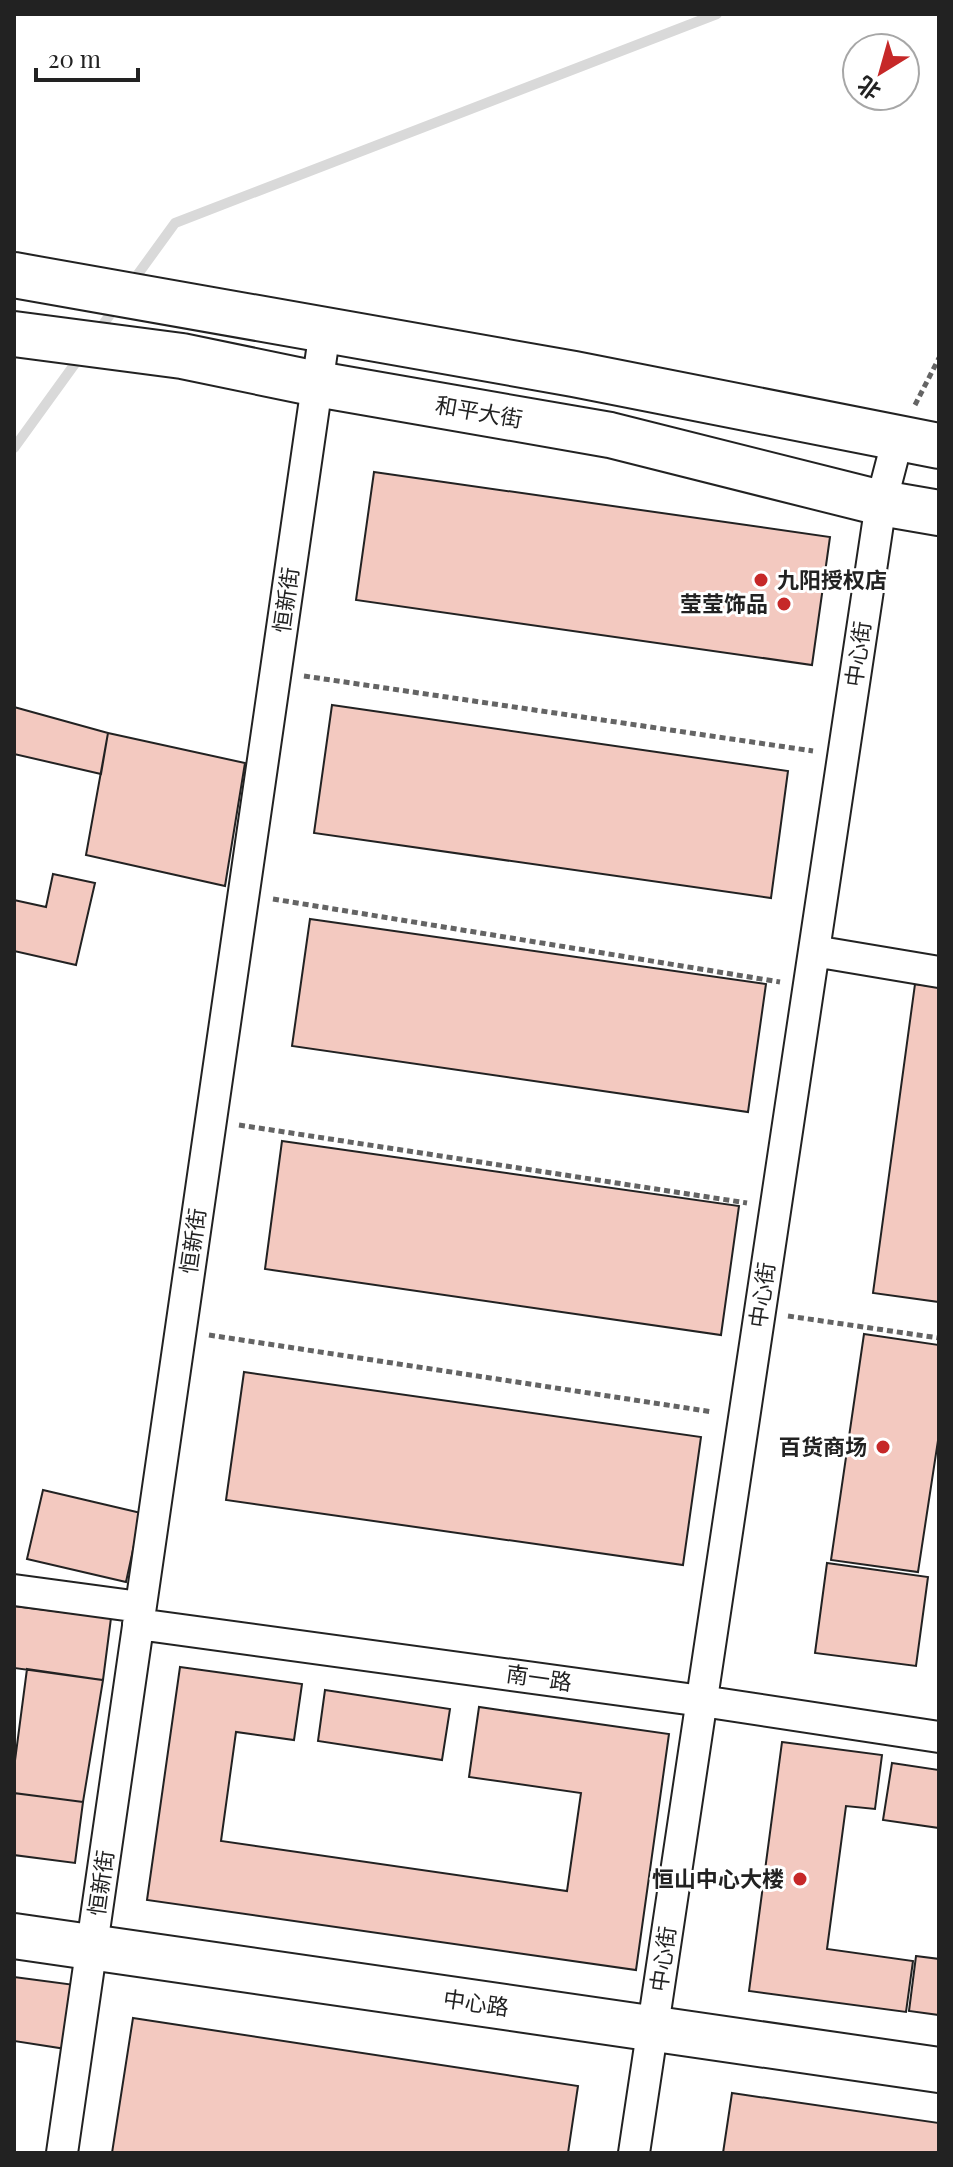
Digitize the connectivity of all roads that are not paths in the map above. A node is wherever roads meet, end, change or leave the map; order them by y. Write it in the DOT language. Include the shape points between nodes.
graph roads {
  1 [pos="27,278"];
  2 [pos="325,330"];
  3 [pos="17,333"];
  4 [pos="317,384"];
  5 [pos="918,442"];
  6 [pos="881,503"];
  7 [pos="939,513"];
  8 [pos="814,951"];
  9 [pos="939,972"];
  10 [pos="14,1590"];
  11 [pos="139,1615"];
  12 [pos="702,1701"];
  13 [pos="939,1737"];
  14 [pos="14,1936"];
  15 [pos="91,1947"];
  16 [pos="653,2028"];
  17 [pos="939,2070"];
  18 [pos="62,2153"];
  19 [pos="634,2153"];
  1 -- 2 [label="main road"];
  2 -- 4 [label="street, 恒新街"];
  2 -- 5 [label="main road"];
  3 -- 4 [label="main road, 和平大街" via="182,356"];
  4 -- 6 [label="main road, 和平大街" via="610,435"];
  4 -- 11 [label="street, 恒新街"];
  5 -- 6 [label="street, 中心街"];
  6 -- 7 [label="main road, 和平大街"];
  6 -- 8 [label="street, 中心街"];
  8 -- 9 [label="street"];
  8 -- 12 [label="street, 中心街"];
  10 -- 11 [label="street, 南一路"];
  11 -- 12 [label="street, 南一路"];
  11 -- 15 [label="street, 恒新街"];
  12 -- 13 [label="street, 南一路"];
  12 -- 16 [label="street, 中心街"];
  14 -- 15 [label="main road, 中心路"];
  15 -- 16 [label="main road, 中心路"];
  15 -- 18 [label="street, 恒新街"];
  16 -- 17 [label="main road, 中心路"];
  16 -- 19 [label="street, 中心街"];
}
